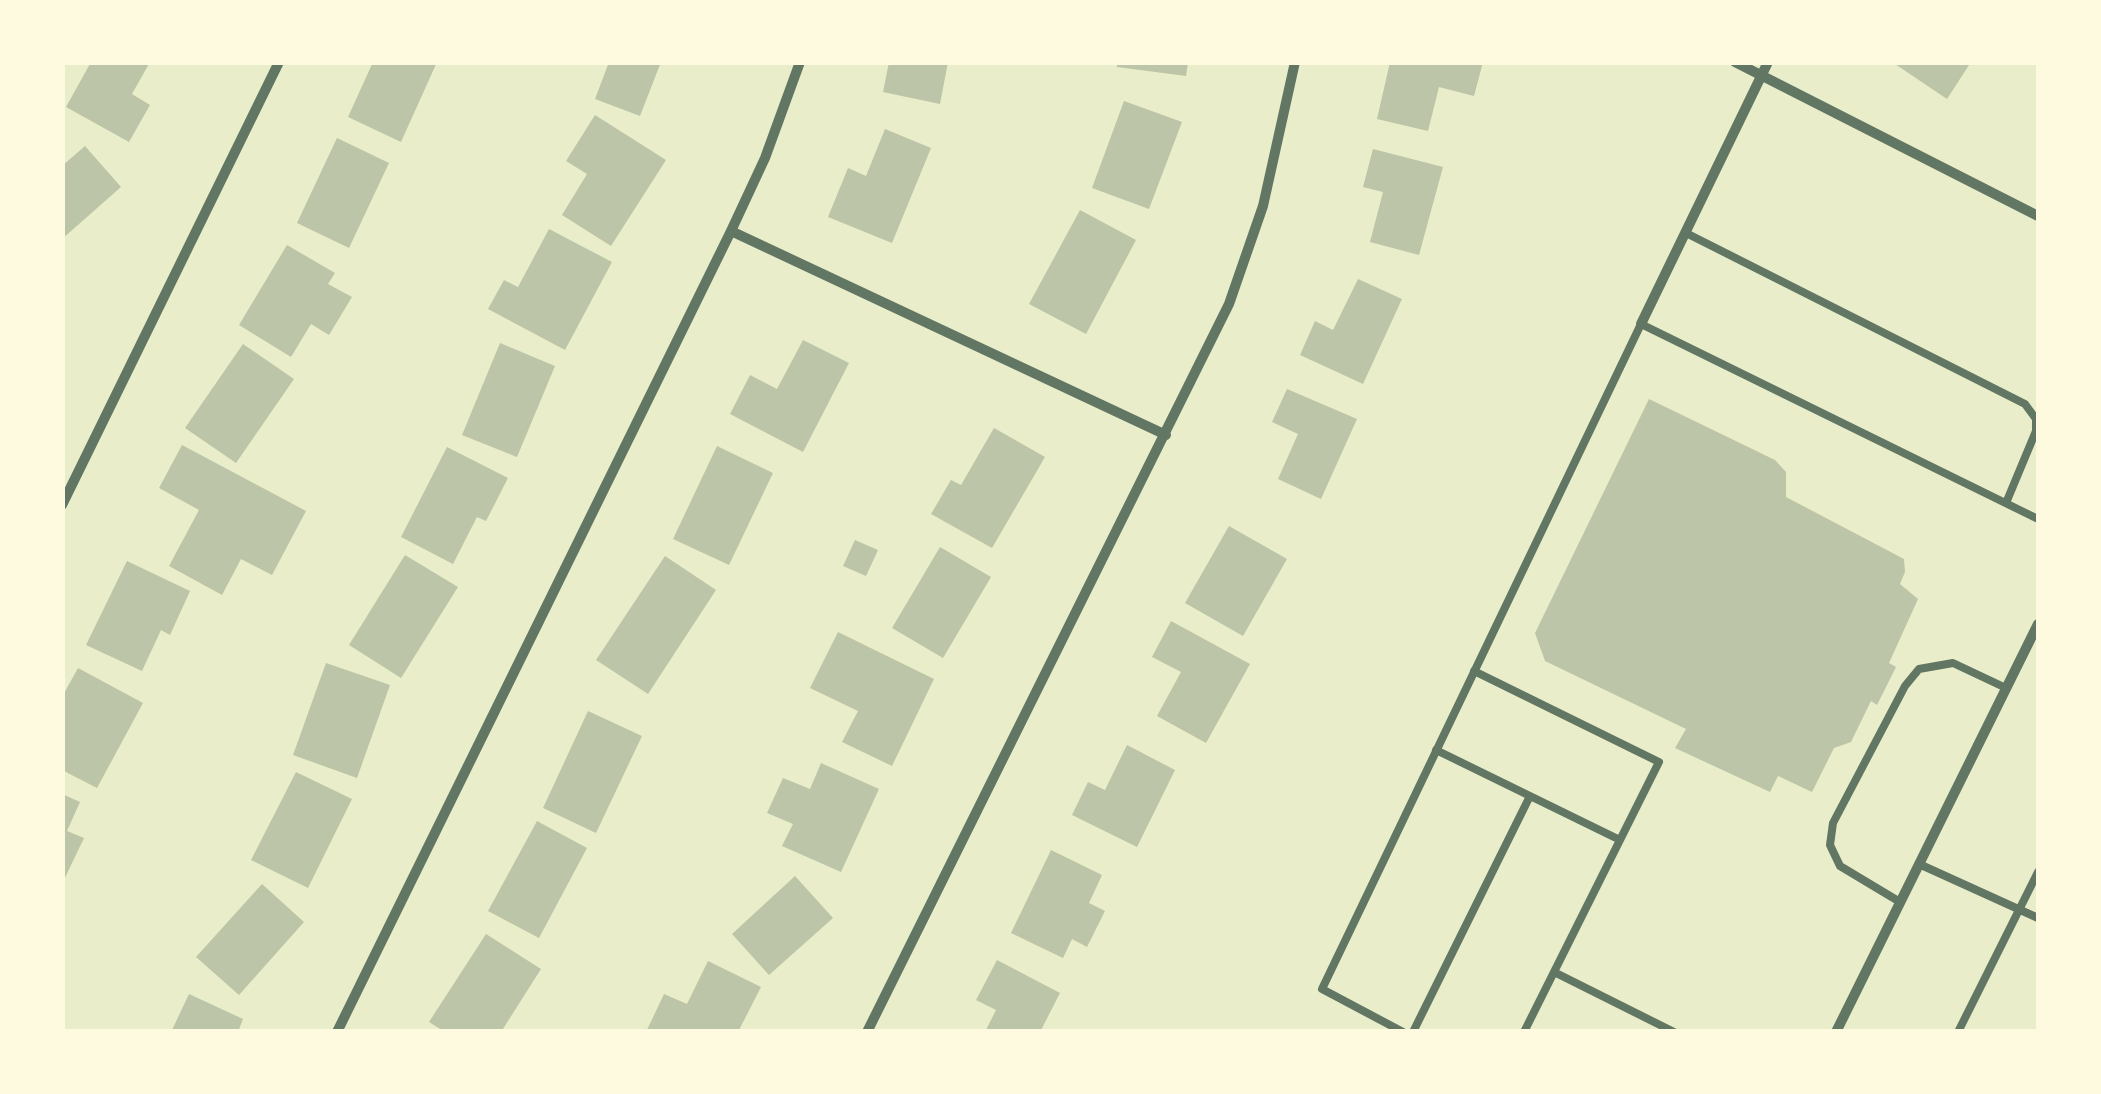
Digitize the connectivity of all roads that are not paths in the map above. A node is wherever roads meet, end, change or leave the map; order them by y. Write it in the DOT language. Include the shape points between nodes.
graph roads {
  1 [pos="280,62"];
  2 [pos="800,62"];
  3 [pos="1295,62"];
  4 [pos="1735,62"];
  5 [pos="1768,62"];
  6 [pos="1762,76"];
  7 [pos="2038,216"];
  8 [pos="731,231"];
  9 [pos="1686,233"];
  10 [pos="1641,324"];
  11 [pos="1166,435"];
  12 [pos="2006,503"];
  13 [pos="62,505"];
  14 [pos="2038,519"];
  15 [pos="2038,624"];
  16 [pos="1474,671"];
  17 [pos="2006,688"];
  18 [pos="1436,750"];
  19 [pos="1530,796"];
  20 [pos="1620,840"];
  21 [pos="1919,864"];
  22 [pos="2038,872"];
  23 [pos="1900,902"];
  24 [pos="2019,908"];
  25 [pos="2038,918"];
  26 [pos="1554,972"];
  27 [pos="337,1032"];
  28 [pos="867,1032"];
  29 [pos="1403,1032"];
  30 [pos="1413,1032"];
  31 [pos="1524,1032"];
  32 [pos="1674,1032"];
  33 [pos="1836,1032"];
  34 [pos="1958,1032"];
  1 -- 13 [label="street"];
  2 -- 8 [label="street"];
  3 -- 11 [label="street" via="1264,206 1229,304"];
  4 -- 6 [label="street"];
  5 -- 6 [label="street"];
  6 -- 7 [label="street"];
  6 -- 9 [label="street"];
  8 -- 11 [label="street"];
  8 -- 27 [label="street"];
  9 -- 10 [label="street"];
  9 -- 12 [label="lane" via="2019,399 2032,412 2036,430"];
  10 -- 12 [label="lane"];
  10 -- 16 [label="lane"];
  11 -- 28 [label="street"];
  12 -- 14 [label="lane"];
  15 -- 17 [label="street"];
  16 -- 18 [label="lane"];
  16 -- 20 [label="lane" via="1659,762"];
  17 -- 21 [label="street"];
  17 -- 23 [label="lane" via="1952,662 1919,669 1834,823 1830,845 1840,866"];
  18 -- 19 [label="lane"];
  18 -- 29 [label="lane" via="1322,989"];
  19 -- 20 [label="lane"];
  19 -- 30 [label="lane"];
  20 -- 26 [label="lane"];
  21 -- 23 [label="street"];
  21 -- 24 [label="lane"];
  22 -- 24 [label="lane"];
  23 -- 33 [label="street"];
  24 -- 25 [label="lane"];
  24 -- 34 [label="lane"];
  26 -- 31 [label="lane"];
  26 -- 32 [label="lane"];
}
